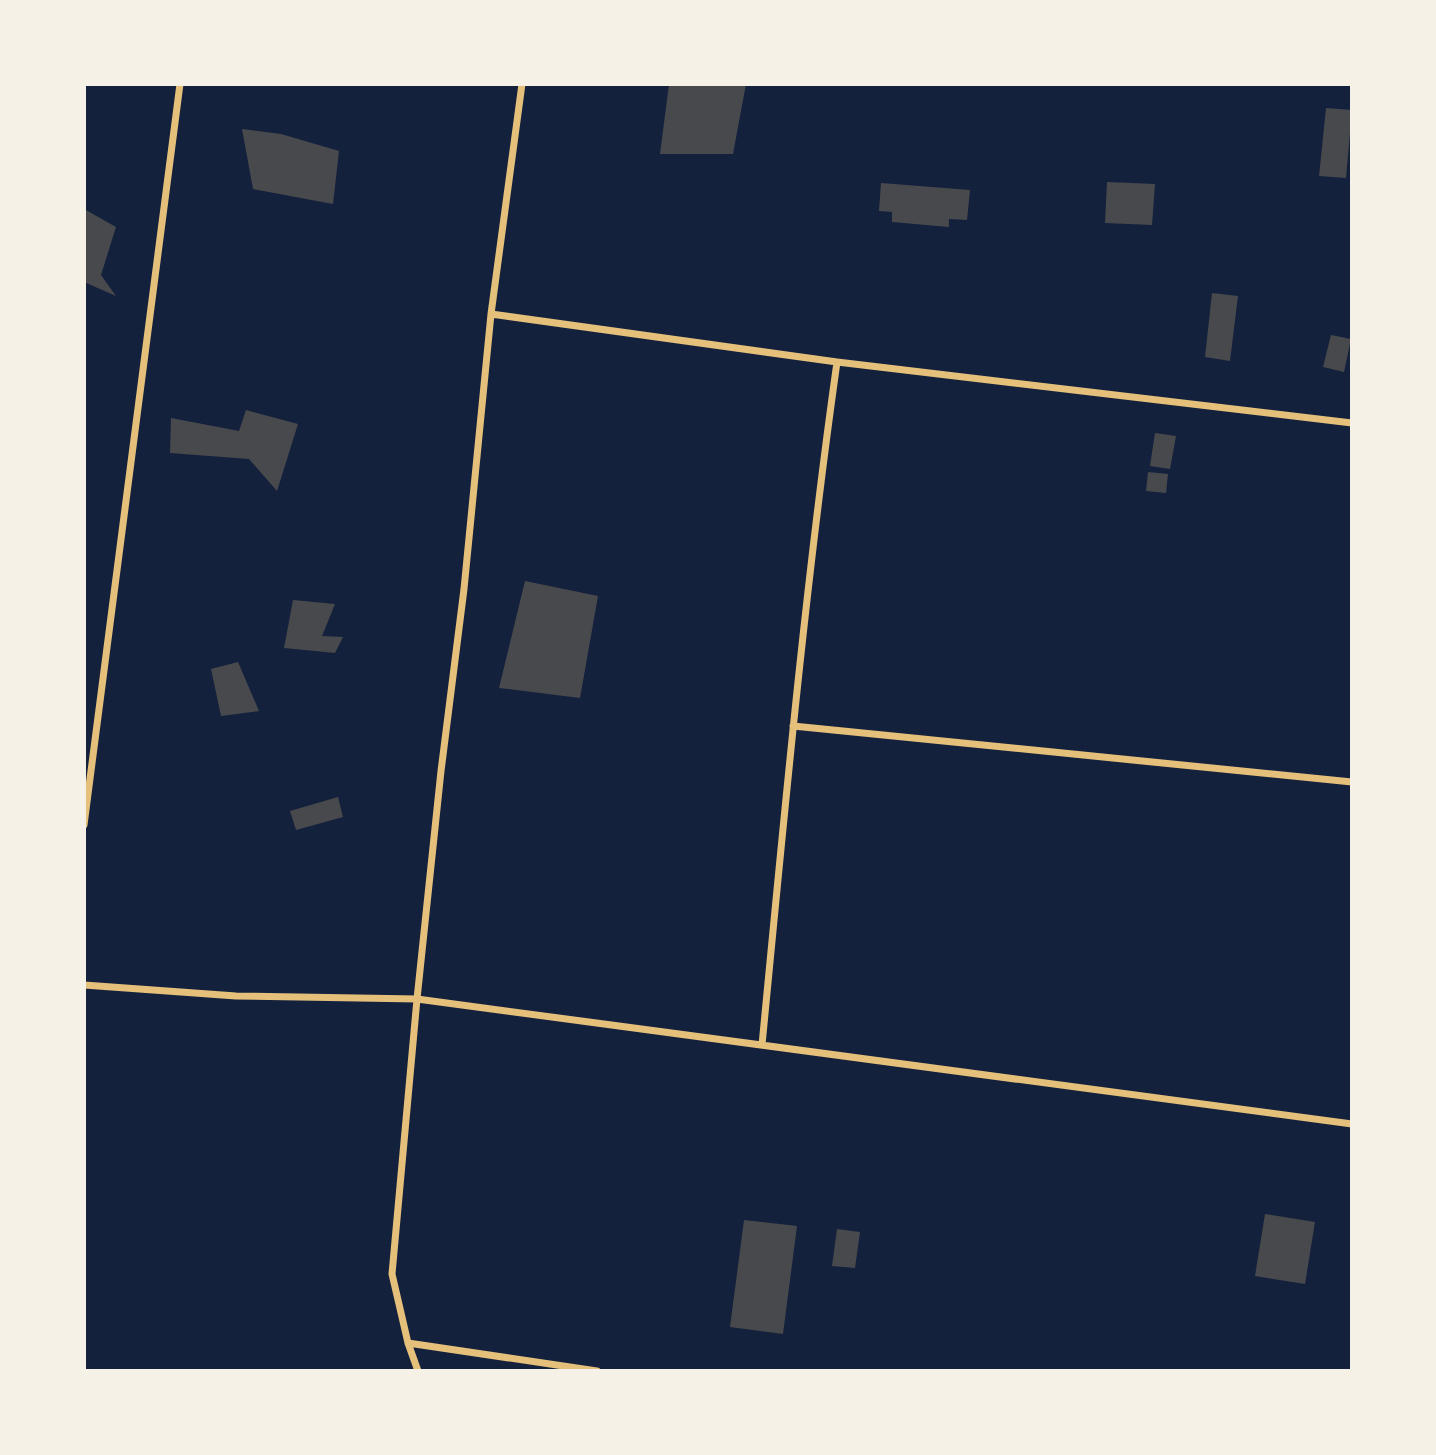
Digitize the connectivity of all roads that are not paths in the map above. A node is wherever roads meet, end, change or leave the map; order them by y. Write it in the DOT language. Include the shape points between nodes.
graph roads {
  1 [pos="180,84"];
  2 [pos="522,84"];
  3 [pos="491,314"];
  4 [pos="836,362"];
  5 [pos="1352,423"];
  6 [pos="793,726"];
  7 [pos="1352,782"];
  8 [pos="84,825"];
  9 [pos="84,985"];
  10 [pos="417,999"];
  11 [pos="762,1045"];
  12 [pos="1352,1124"];
  13 [pos="408,1343"];
  14 [pos="418,1371"];
  15 [pos="597,1371"];
  1 -- 8 [label="street"];
  2 -- 3 [label="street"];
  3 -- 4 [label="street"];
  3 -- 10 [label="street"];
  4 -- 5 [label="street"];
  4 -- 6 [label="street"];
  6 -- 7 [label="street"];
  6 -- 11 [label="street"];
  9 -- 10 [label="street" via="236,996"];
  10 -- 11 [label="street"];
  10 -- 13 [label="street" via="392,1274"];
  11 -- 12 [label="street"];
  13 -- 14 [label="street"];
  13 -- 15 [label="street"];
}
